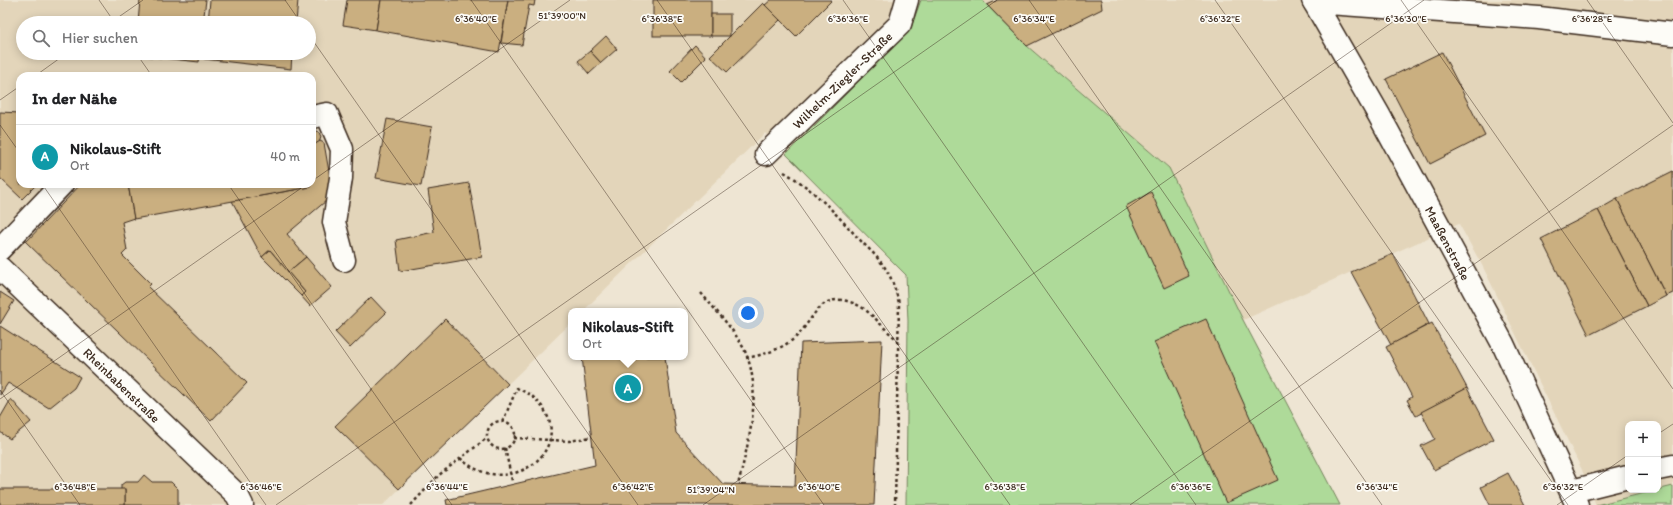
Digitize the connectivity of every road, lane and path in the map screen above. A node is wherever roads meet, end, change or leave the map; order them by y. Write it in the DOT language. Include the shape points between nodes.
graph roads {
  1 [pos="907,0"];
  2 [pos="1313,1"];
  3 [pos="1673,34"];
  4 [pos="316,116"];
  5 [pos="766,154"];
  6 [pos="784,172"];
  7 [pos="58,188"];
  8 [pos="0,249"];
  9 [pos="344,260"];
  10 [pos="0,268"];
  11 [pos="701,293"];
  12 [pos="898,340"];
  13 [pos="746,358"];
  14 [pos="503,421"];
  15 [pos="592,437"];
  16 [pos="487,438"];
  17 [pos="514,438"];
  18 [pos="550,441"];
  19 [pos="505,448"];
  20 [pos="460,458"];
  21 [pos="545,458"];
  22 [pos="1673,466"];
  23 [pos="1661,468"];
  24 [pos="468,469"];
  25 [pos="1625,478"];
  26 [pos="507,482"];
  27 [pos="738,485"];
  28 [pos="1573,500"];
  29 [pos="242,505"];
  30 [pos="411,505"];
  31 [pos="895,505"];
  1 -- 5 [label="street, Wilhelm-Ziegler-Straße" via="900,24"];
  2 -- 3 [label="street" via="1538,18"];
  2 -- 28 [label="street, Maaßenstraße" via="1379,114 1503,344"];
  4 -- 9 [label="street" via="327,114 342,149 341,178 334,222"];
  6 -- 12 [label="path" via="800,181 824,201 887,270 894,284 898,303"];
  7 -- 8 [label="street"];
  10 -- 29 [label="street, Rheinbabenstraße" via="237,495"];
  11 -- 13 [label="path" via="727,323 744,350"];
  12 -- 13 [label="path" via="888,334 868,312 853,303 838,300 816,310 796,336 779,349"];
  12 -- 31 [label="path"];
  13 -- 27 [label="path" via="751,376 753,406 749,438"];
  14 -- 16 [label="path" via="492,424"];
  14 -- 17 [label="path" via="512,426"];
  14 -- 18 [label="path" via="517,388 532,396 542,406 548,418"];
  15 -- 18 [label="path"];
  16 -- 19 [label="path" via="491,445 499,449"];
  16 -- 20 [label="path"];
  17 -- 18 [label="path"];
  17 -- 19 [label="path" via="512,444"];
  18 -- 21 [label="path"];
  19 -- 26 [label="path" via="513,481"];
  20 -- 24 [label="path"];
  20 -- 30 [label="path" via="439,475"];
  22 -- 23 [label="street"];
  25 -- 28 [label="street"];
}
